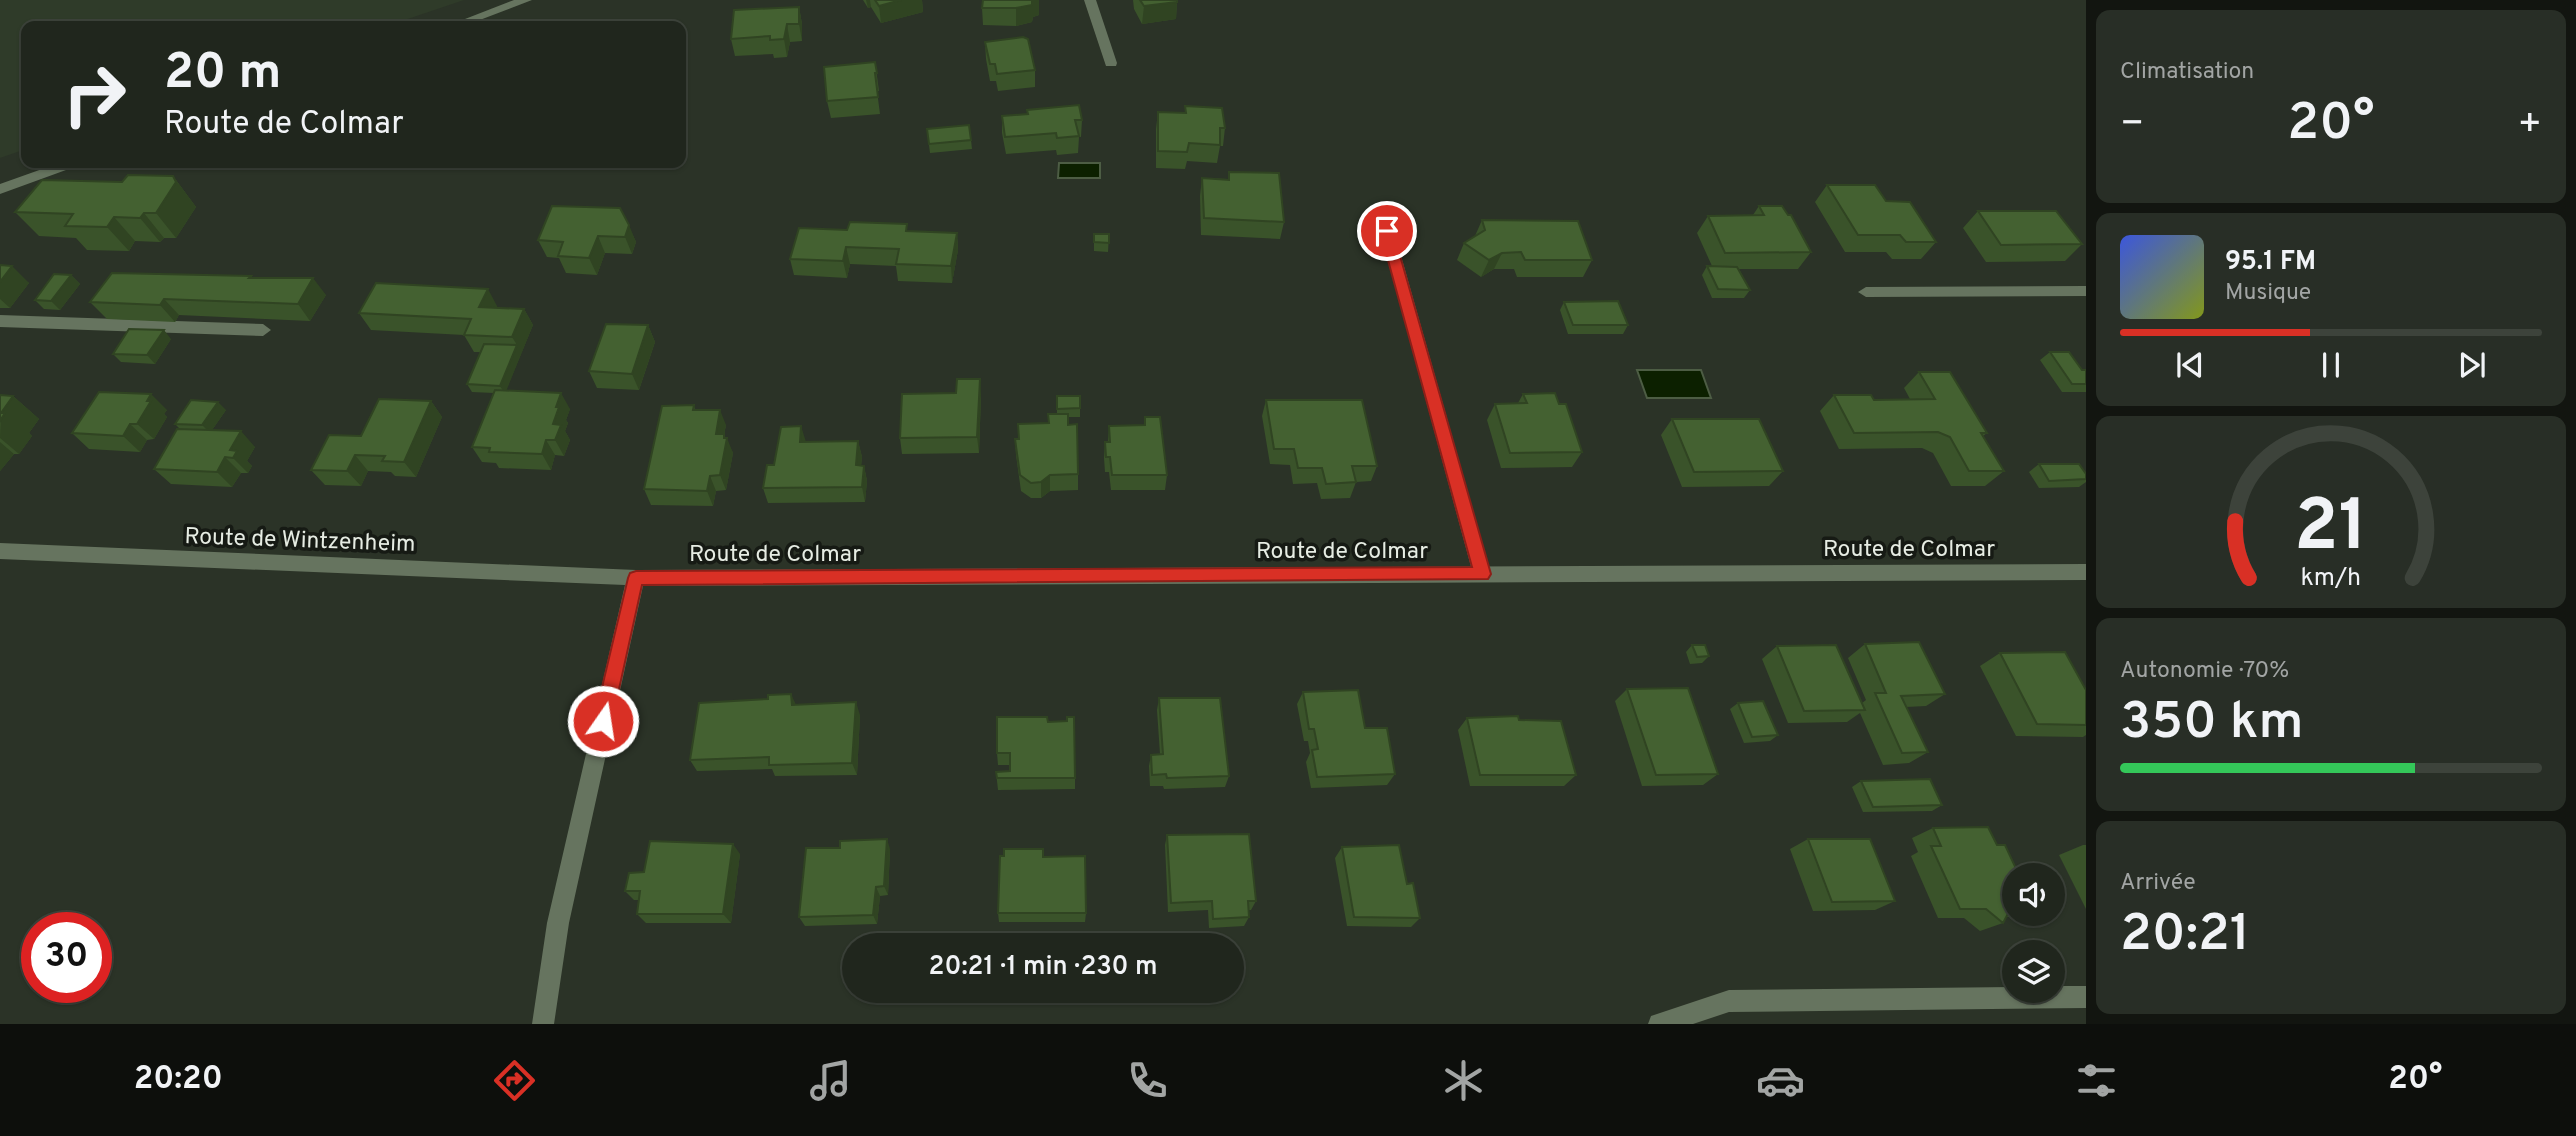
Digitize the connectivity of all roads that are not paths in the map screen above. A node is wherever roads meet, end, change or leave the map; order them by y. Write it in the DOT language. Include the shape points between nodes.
graph roads {
  1 [pos="526,0"];
  2 [pos="1090,0"];
  3 [pos="467,21"];
  4 [pos="1111,63"];
  5 [pos="58,168"];
  6 [pos="0,189"];
  7 [pos="1387,231"];
  8 [pos="2086,291"];
  9 [pos="1866,292"];
  10 [pos="0,321"];
  11 [pos="263,330"];
  12 [pos="0,551"];
  13 [pos="2086,572"];
  14 [pos="1482,574"];
  15 [pos="599,576"];
  16 [pos="636,578"];
  17 [pos="2086,997"];
  18 [pos="543,1024"];
  19 [pos="1658,1024"];
  1 -- 3 [label="street"];
  2 -- 4 [label="street"];
  5 -- 6 [label="street"];
  7 -- 14 [label="street"];
  8 -- 9 [label="street"];
  10 -- 11 [label="street"];
  12 -- 15 [label="street, Route de Wintzenheim"];
  13 -- 14 [label="street, Route de Colmar"];
  14 -- 16 [label="street, Route de Colmar"];
  15 -- 16 [label="street, Route de Colmar"];
  16 -- 18 [label="street" via="558,923"];
  17 -- 19 [label="street" via="1729,1001"];
}
